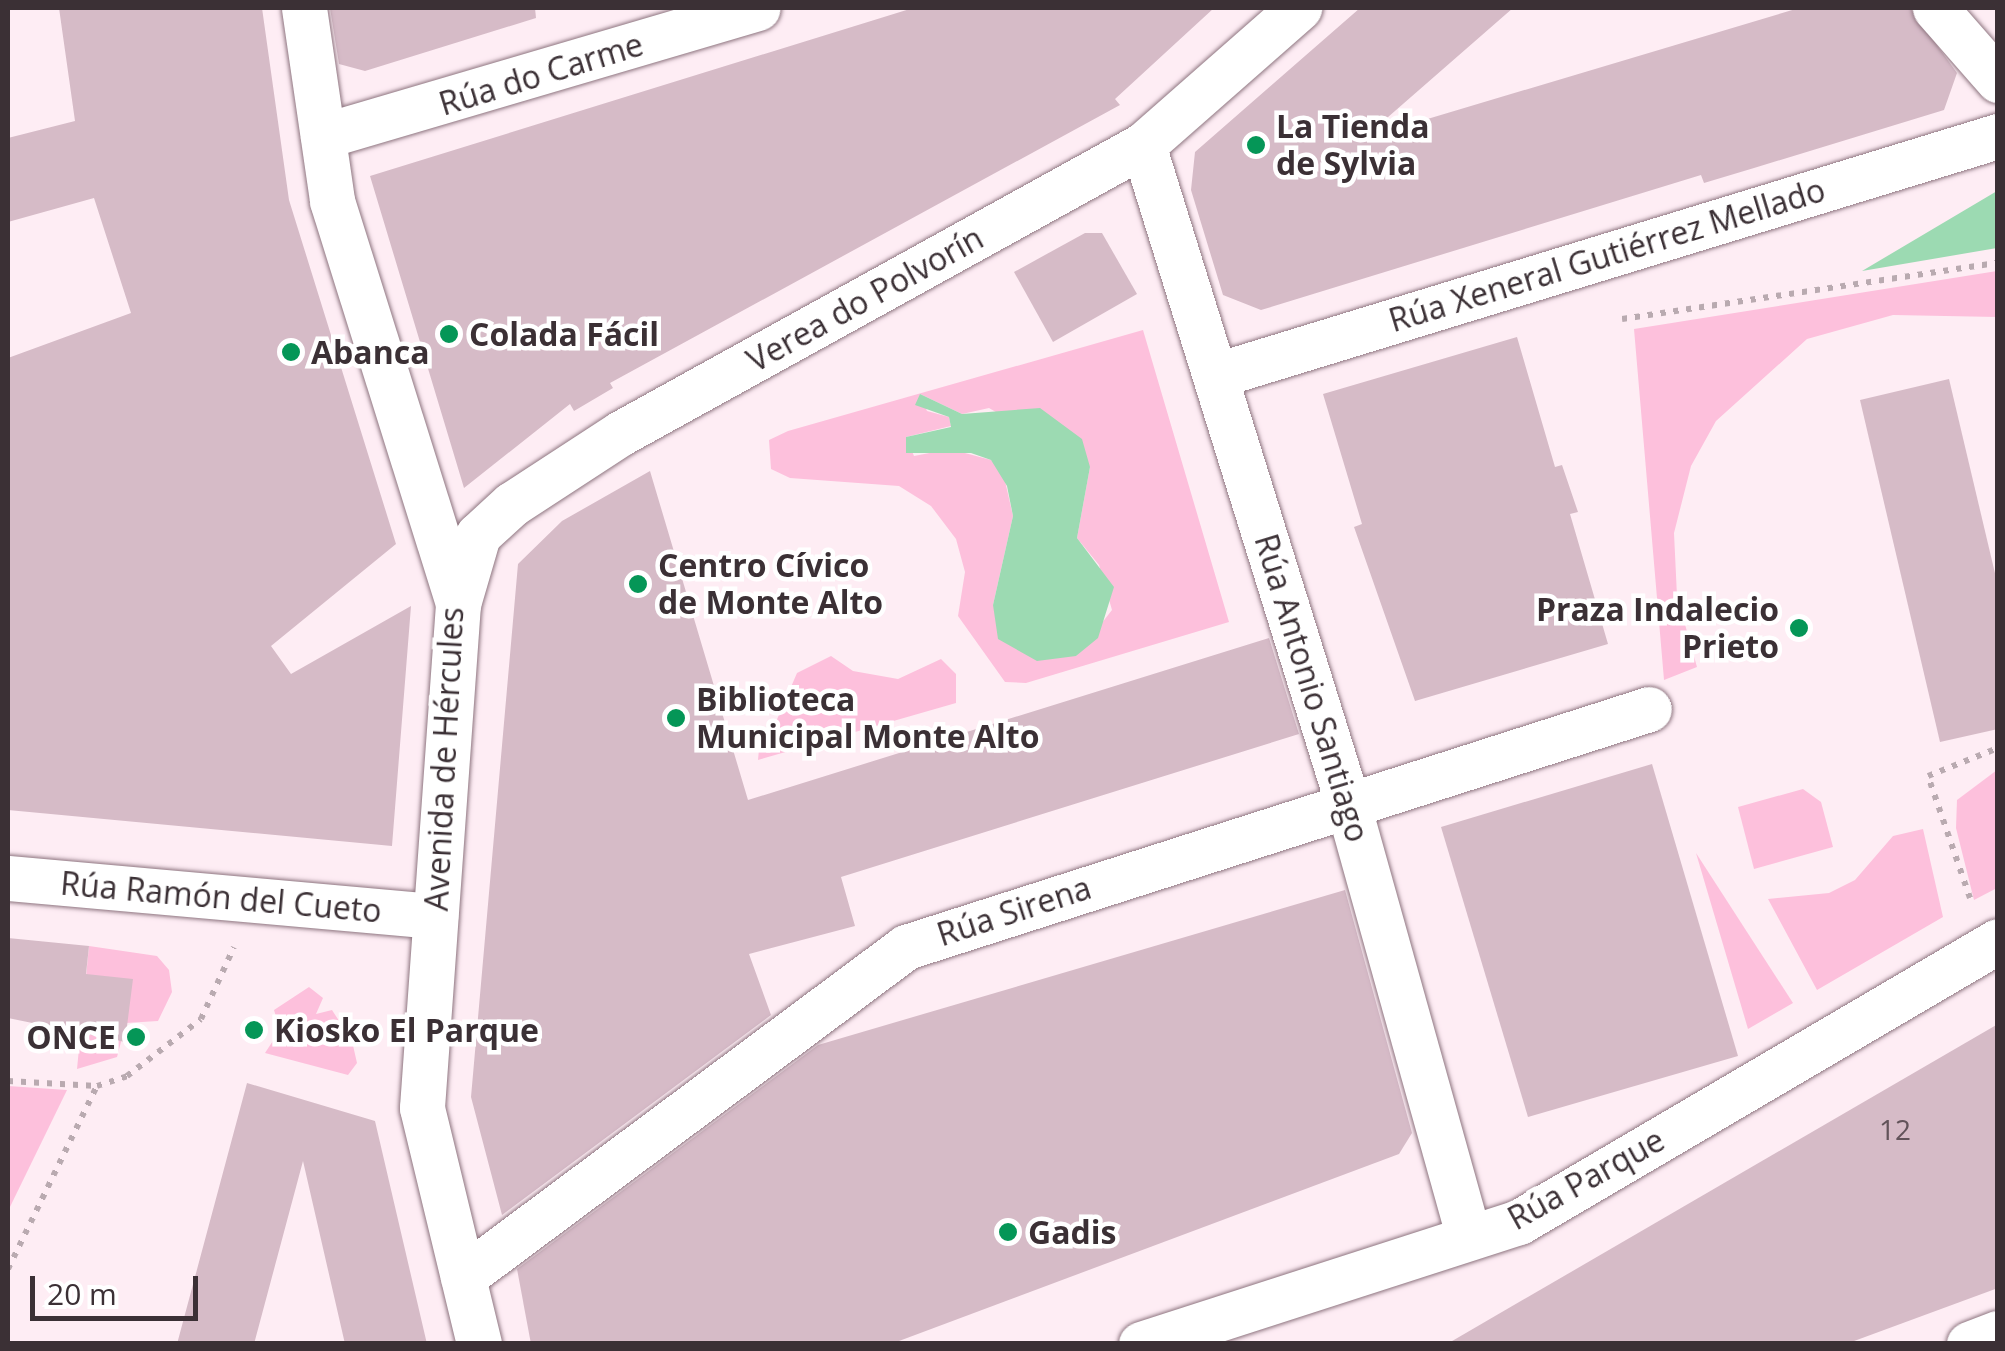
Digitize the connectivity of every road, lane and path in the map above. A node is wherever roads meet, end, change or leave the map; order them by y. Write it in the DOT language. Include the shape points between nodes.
graph roads {
  1 [pos="304,8"];
  2 [pos="758,8"];
  3 [pos="1299,8"];
  4 [pos="1934,8"];
  5 [pos="1998,80"];
  6 [pos="323,136"];
  7 [pos="1998,136"];
  8 [pos="1143,146"];
  9 [pos="1998,263"];
  10 [pos="1622,319"];
  11 [pos="1216,375"];
  12 [pos="458,604"];
  13 [pos="1649,709"];
  14 [pos="1998,748"];
  15 [pos="1347,800"];
  16 [pos="8,878"];
  17 [pos="256,900"];
  18 [pos="435,916"];
  19 [pos="1988,926"];
  20 [pos="8,1081"];
  21 [pos="97,1086"];
  22 [pos="1468,1235"];
  23 [pos="8,1269"];
  24 [pos="463,1277"];
  25 [pos="1998,1333"];
  26 [pos="1147,1343"];
  27 [pos="479,1344"];
  28 [pos="1970,1344"];
  1 -- 6 [label="street, Avenida de Hércules"];
  2 -- 6 [label="street, Rúa do Carme"];
  3 -- 8 [label="street, Verea do Polvorín"];
  4 -- 5 [label="street"];
  6 -- 12 [label="street, Avenida de Hércules" via="332,201"];
  7 -- 11 [label="street, Rúa Xeneral Gutiérrez Mellado"];
  8 -- 11 [label="street, Rúa Antonio Santiago"];
  8 -- 12 [label="street, Verea do Polvorín" via="621,433 512,504 478,535"];
  9 -- 10 [label="path"];
  11 -- 15 [label="street, Rúa Antonio Santiago"];
  12 -- 18 [label="street, Avenida de Hércules"];
  13 -- 15 [label="street, Rúa Sirena"];
  14 -- 19 [label="path" via="1928,776"];
  15 -- 22 [label="street, Rúa Antonio Santiago"];
  15 -- 24 [label="street, Rúa Sirena" via="906,947"];
  16 -- 17 [label="street, Rúa Ramón del Cueto"];
  17 -- 18 [label="street, Rúa Ramón del Cueto"];
  17 -- 21 [label="path" via="201,1019 127,1076"];
  18 -- 24 [label="street, Avenida de Hércules" via="422,1108"];
  19 -- 22 [label="street, Rúa Parque" via="1518,1222"];
  20 -- 21 [label="path"];
  21 -- 23 [label="path"];
  22 -- 26 [label="street, Rúa Parque"];
  24 -- 27 [label="street, Avenida de Hércules"];
  25 -- 28 [label="street"];
}
